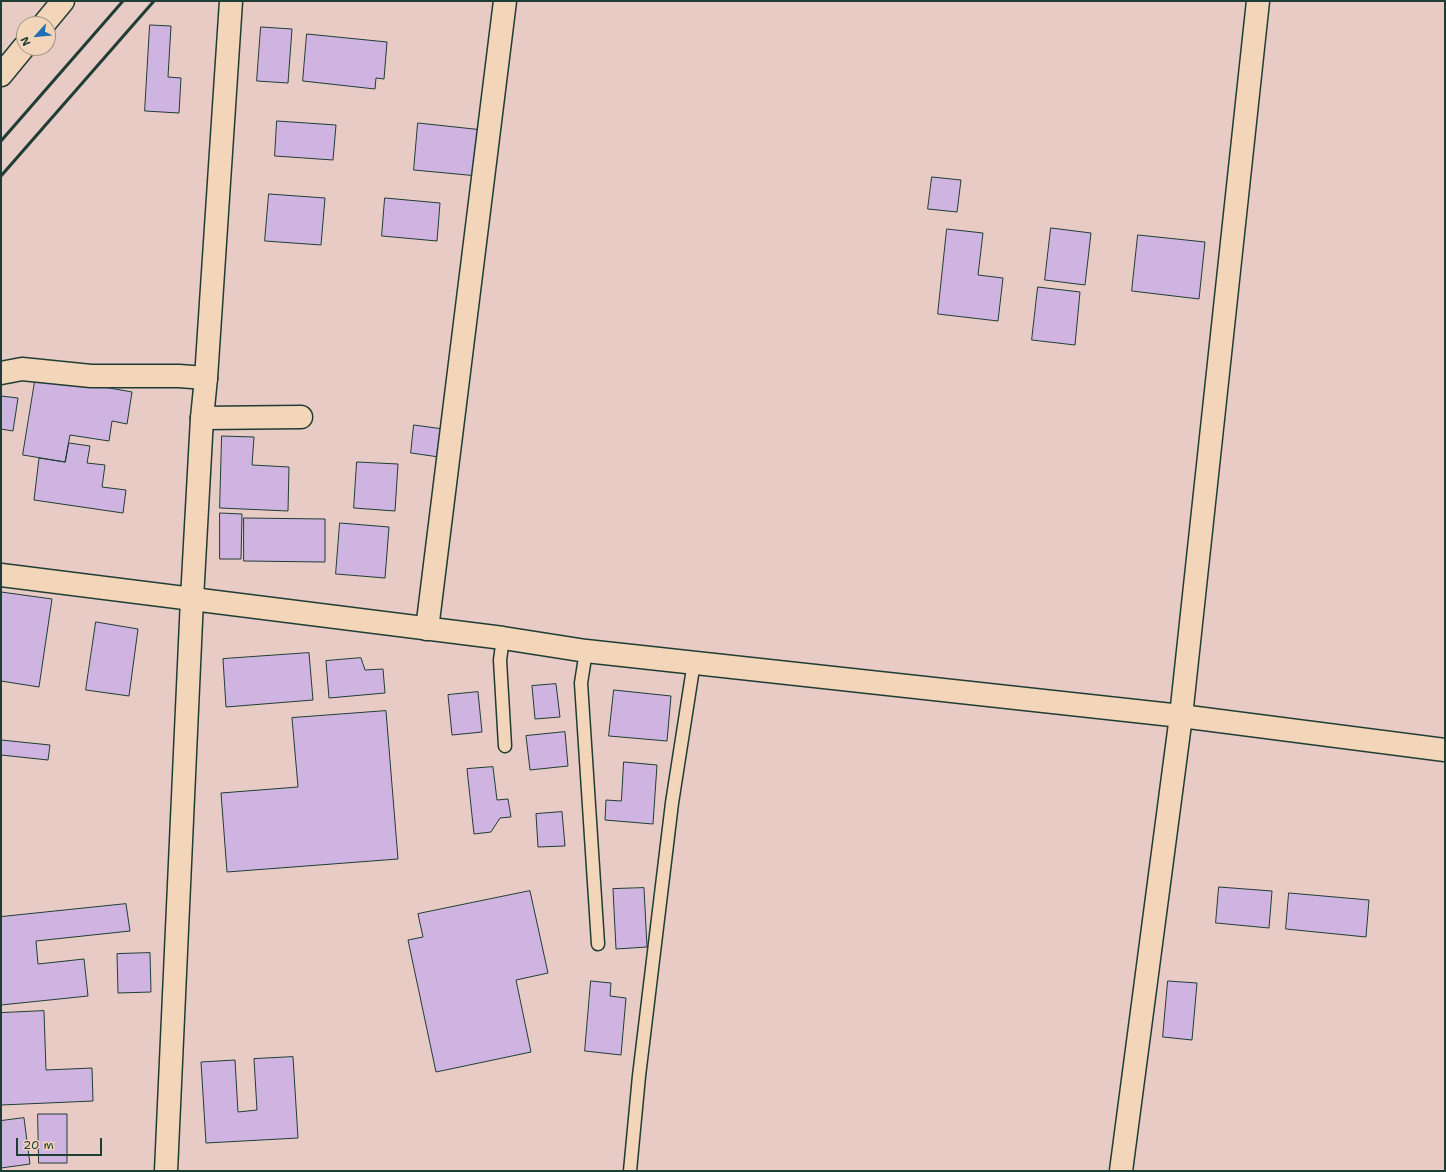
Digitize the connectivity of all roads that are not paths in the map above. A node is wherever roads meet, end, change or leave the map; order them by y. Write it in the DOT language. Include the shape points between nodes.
graph roads {
  1 [pos="64,1"];
  2 [pos="231,1"];
  3 [pos="505,1"];
  4 [pos="1258,1"];
  5 [pos="51,16"];
  6 [pos="17,56"];
  7 [pos="1,75"];
  8 [pos="1,373"];
  9 [pos="206,378"];
  10 [pos="301,417"];
  11 [pos="202,418"];
  12 [pos="1,575"];
  13 [pos="192,599"];
  14 [pos="427,629"];
  15 [pos="503,638"];
  16 [pos="586,651"];
  17 [pos="694,662"];
  18 [pos="1181,716"];
  19 [pos="505,746"];
  20 [pos="1445,750"];
  21 [pos="598,944"];
  22 [pos="166,1171"];
  23 [pos="630,1171"];
  24 [pos="1121,1171"];
  1 -- 5 [label="street"];
  2 -- 9 [label="street"];
  3 -- 14 [label="street"];
  4 -- 18 [label="street"];
  6 -- 7 [label="street"];
  8 -- 9 [label="street" via="22,369 91,376"];
  9 -- 11 [label="street"];
  10 -- 11 [label="street"];
  11 -- 13 [label="street"];
  12 -- 13 [label="street"];
  13 -- 14 [label="street"];
  13 -- 22 [label="street"];
  14 -- 15 [label="street"];
  15 -- 16 [label="street"];
  15 -- 19 [label="lane" via="500,660"];
  16 -- 17 [label="street"];
  16 -- 21 [label="lane" via="581,683"];
  17 -- 18 [label="street"];
  17 -- 23 [label="lane" via="671,811"];
  18 -- 20 [label="street"];
  18 -- 24 [label="street"];
}
